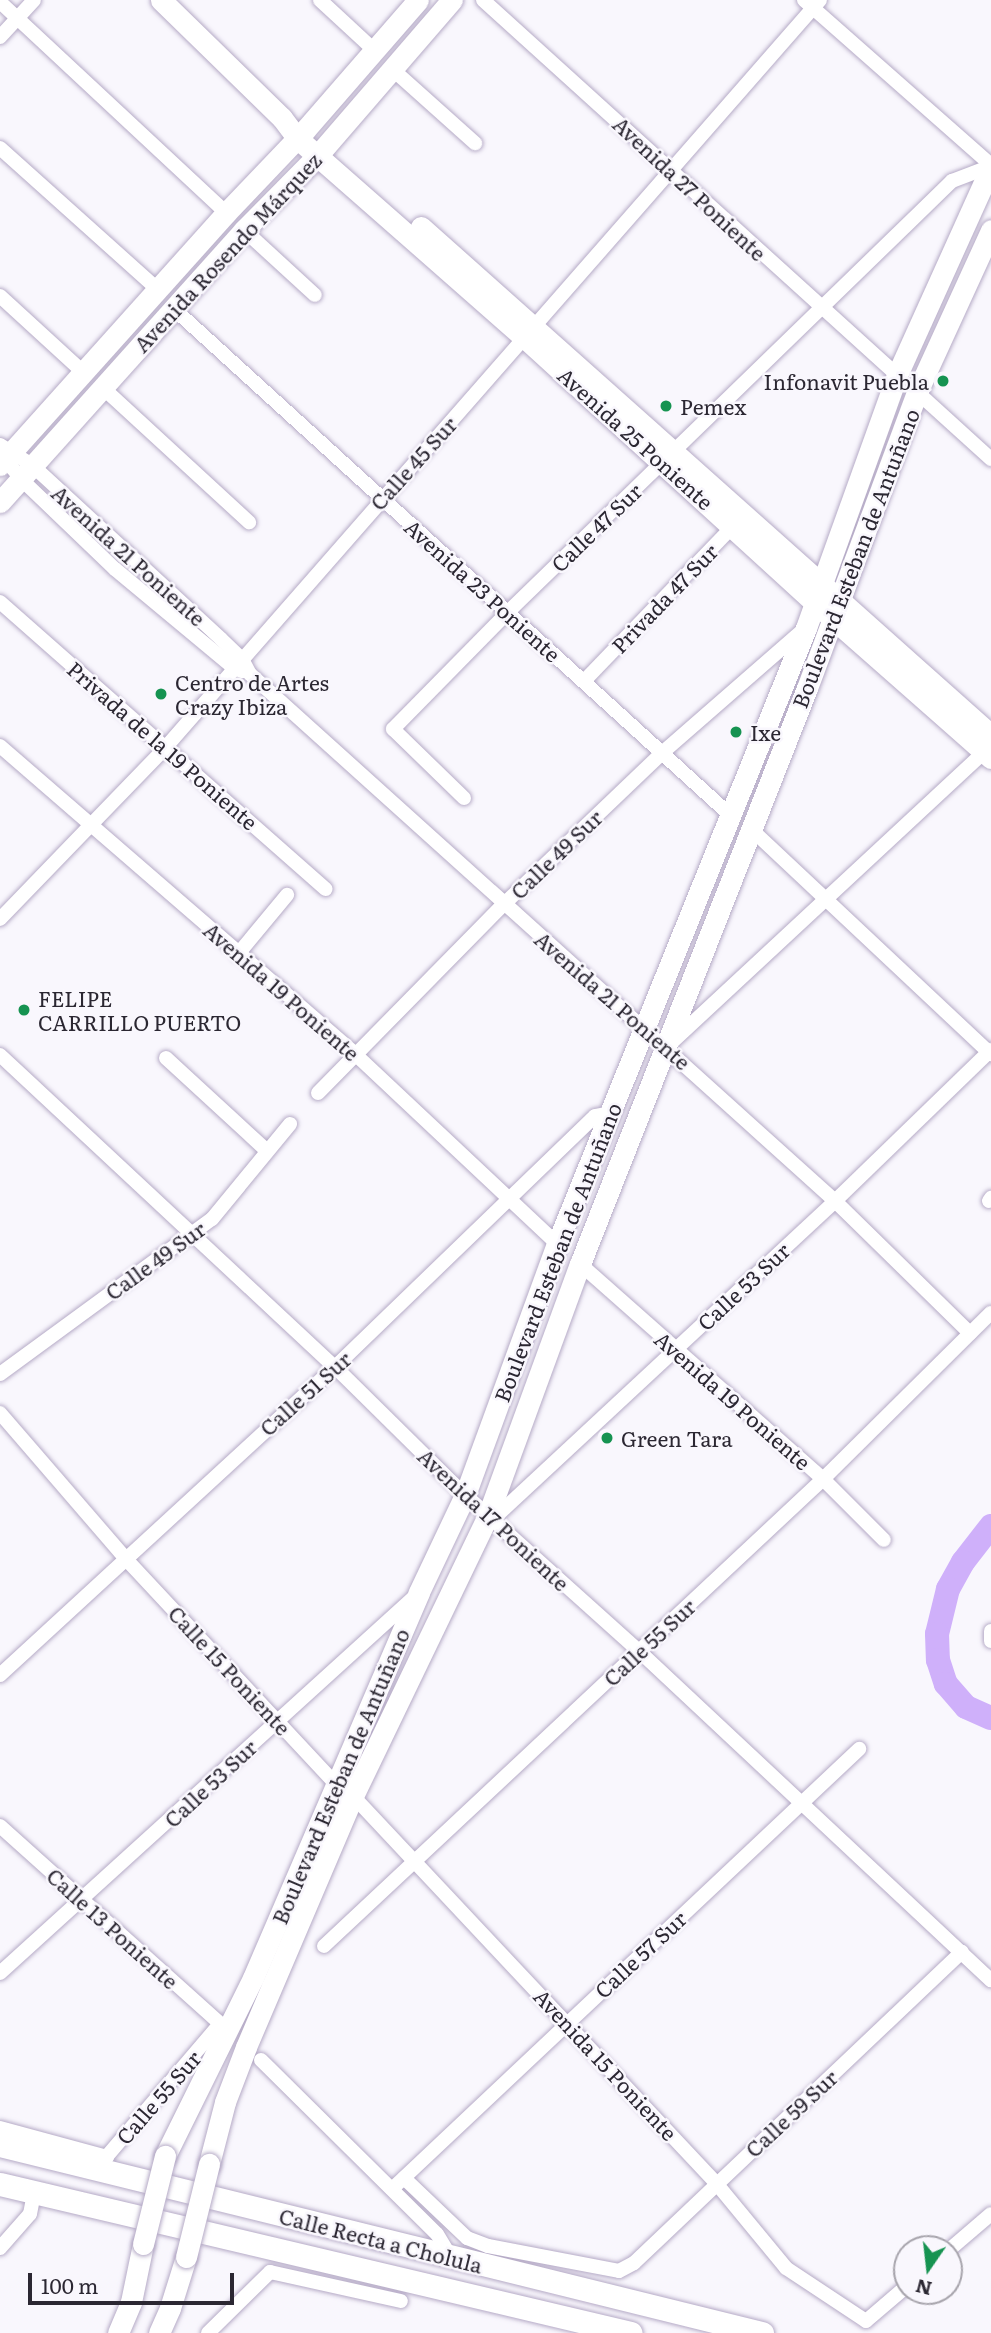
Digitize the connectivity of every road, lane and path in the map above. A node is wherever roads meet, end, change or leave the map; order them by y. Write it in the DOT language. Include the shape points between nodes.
graph roads {
  1 [pos="34,0"];
  2 [pos="161,0"];
  3 [pos="320,0"];
  4 [pos="418,0"];
  5 [pos="452,0"];
  6 [pos="483,0"];
  7 [pos="0,2"];
  8 [pos="812,3"];
  9 [pos="18,18"];
  10 [pos="0,37"];
  11 [pos="373,49"];
  12 [pos="391,68"];
  13 [pos="301,134"];
  14 [pos="475,143"];
  15 [pos="0,148"];
  16 [pos="322,150"];
  17 [pos="991,166"];
  18 [pos="672,171"];
  19 [pos="226,213"];
  20 [pos="244,230"];
  21 [pos="991,230"];
  22 [pos="158,290"];
  23 [pos="315,295"];
  24 [pos="0,296"];
  25 [pos="174,309"];
  26 [pos="822,310"];
  27 [pos="531,333"];
  28 [pos="84,373"];
  29 [pos="897,375"];
  30 [pos="102,387"];
  31 [pos="918,392"];
  32 [pos="4,455"];
  33 [pos="669,457"];
  34 [pos="991,459"];
  35 [pos="27,473"];
  36 [pos="380,498"];
  37 [pos="0,502"];
  38 [pos="738,521"];
  39 [pos="249,522"];
  40 [pos="817,593"];
  41 [pos="0,601"];
  42 [pos="835,609"];
  43 [pos="508,612"];
  44 [pos="806,628"];
  45 [pos="238,664"];
  46 [pos="584,681"];
  47 [pos="0,746"];
  48 [pos="989,747"];
  49 [pos="165,748"];
  50 [pos="662,753"];
  51 [pos="464,798"];
  52 [pos="729,814"];
  53 [pos="92,827"];
  54 [pos="751,829"];
  55 [pos="326,889"];
  56 [pos="287,895"];
  57 [pos="825,897"];
  58 [pos="504,904"];
  59 [pos="3,908"];
  60 [pos="238,954"];
  61 [pos="644,1027"];
  62 [pos="666,1046"];
  63 [pos="990,1052"];
  64 [pos="355,1054"];
  65 [pos="0,1055"];
  66 [pos="166,1058"];
  67 [pos="318,1093"];
  68 [pos="610,1113"];
  69 [pos="289,1124"];
  70 [pos="267,1150"];
  71 [pos="508,1199"];
  72 [pos="835,1201"];
  73 [pos="190,1234"];
  74 [pos="557,1244"];
  75 [pos="580,1264"];
  76 [pos="991,1313"];
  77 [pos="970,1333"];
  78 [pos="675,1349"];
  79 [pos="335,1367"];
  80 [pos="0,1374"];
  81 [pos="3,1422"];
  82 [pos="823,1479"];
  83 [pos="465,1494"];
  84 [pos="490,1517"];
  85 [pos="884,1540"];
  86 [pos="125,1558"];
  87 [pos="419,1592"];
  88 [pos="991,1631"];
  89 [pos="991,1640"];
  90 [pos="639,1651"];
  91 [pos="0,1675"];
  92 [pos="278,1721"];
  93 [pos="859,1749"];
  94 [pos="335,1783"];
  95 [pos="353,1796"];
  96 [pos="802,1802"];
  97 [pos="0,1826"];
  98 [pos="416,1860"];
  99 [pos="82,1901"];
  100 [pos="324,1946"];
  101 [pos="962,1952"];
  102 [pos="0,1973"];
  103 [pos="991,1980"];
  104 [pos="567,2023"];
  105 [pos="223,2027"];
  106 [pos="261,2060"];
  107 [pos="0,2129"];
  108 [pos="8,2147"];
  109 [pos="102,2163"];
  110 [pos="404,2178"];
  111 [pos="716,2183"];
  112 [pos="0,2184"];
  113 [pos="392,2189"];
  114 [pos="32,2204"];
  115 [pos="991,2214"];
  116 [pos="963,2238"];
  117 [pos="0,2248"];
  118 [pos="452,2259"];
  119 [pos="893,2298"];
  120 [pos="401,2301"];
  121 [pos="216,2330"];
  122 [pos="118,2333"];
  123 [pos="159,2333"];
  124 [pos="631,2333"];
  125 [pos="762,2333"];
  1 -- 9 [label="street"];
  2 -- 13 [label="main road, Avenida 25 Poniente"];
  3 -- 11 [label="street"];
  4 -- 11 [label="main road, Avenida Rosendo Márquez"];
  5 -- 12 [label="main road, Avenida Rosendo Márquez"];
  6 -- 18 [label="street, Avenida 27 Poniente"];
  7 -- 9 [label="street"];
  8 -- 17 [label="street"];
  8 -- 18 [label="street, Calle 45 Sur"];
  9 -- 10 [label="street"];
  9 -- 19 [label="street"];
  11 -- 13 [label="main road, Avenida Rosendo Márquez"];
  12 -- 14 [label="street"];
  12 -- 16 [label="main road, Avenida Rosendo Márquez"];
  13 -- 16 [label="main road, Avenida 25 Poniente"];
  13 -- 19 [label="main road, Avenida Rosendo Márquez"];
  15 -- 22 [label="street"];
  16 -- 20 [label="main road, Avenida Rosendo Márquez"];
  16 -- 27 [label="main road, Avenida 25 Poniente"];
  17 -- 26 [label="street, Calle 47 Sur" via="952,181"];
  17 -- 29 [label="main road, Boulevard Esteban de Antuñano"];
  18 -- 26 [label="street, Avenida 27 Poniente"];
  18 -- 27 [label="street, Calle 45 Sur"];
  19 -- 22 [label="main road, Avenida Rosendo Márquez"];
  20 -- 23 [label="street"];
  20 -- 25 [label="main road, Avenida Rosendo Márquez"];
  21 -- 31 [label="main road, Boulevard Esteban de Antuñano"];
  22 -- 28 [label="main road, Avenida Rosendo Márquez"];
  24 -- 28 [label="street"];
  25 -- 30 [label="main road, Avenida Rosendo Márquez"];
  25 -- 36 [label="street, Avenida 23 Poniente"];
  26 -- 29 [label="street, Avenida 27 Poniente"];
  26 -- 33 [label="street, Calle 47 Sur"];
  27 -- 33 [label="main road, Avenida 25 Poniente"];
  27 -- 36 [label="street, Calle 45 Sur"];
  28 -- 32 [label="main road, Avenida Rosendo Márquez"];
  29 -- 40 [label="main road, Boulevard Esteban de Antuñano"];
  30 -- 35 [label="main road, Avenida Rosendo Márquez"];
  30 -- 39 [label="street"];
  31 -- 34 [label="street"];
  31 -- 42 [label="main road, Boulevard Esteban de Antuñano"];
  32 -- 35 [label="street, Avenida 21 Poniente"];
  33 -- 38 [label="main road, Avenida 25 Poniente"];
  33 -- 43 [label="street, Calle 47 Sur"];
  35 -- 37 [label="main road, Avenida Rosendo Márquez"];
  35 -- 45 [label="street, Avenida 21 Poniente"];
  35 -- 45 [label="street, Avenida 21 Poniente" via="115,569"];
  36 -- 43 [label="street, Avenida 23 Poniente"];
  36 -- 45 [label="street, Calle 45 Sur"];
  38 -- 40 [label="main road, Avenida 25 Poniente"];
  38 -- 46 [label="street, Privada 47 Sur"];
  40 -- 42 [label="main road, Avenida 25 Poniente"];
  40 -- 44 [label="main road, Boulevard Esteban de Antuñano"];
  41 -- 49 [label="street, Privada de la 19 Poniente"];
  42 -- 48 [label="main road, Avenida 25 Poniente"];
  42 -- 54 [label="main road, Boulevard Esteban de Antuñano"];
  43 -- 46 [label="street, Avenida 23 Poniente"];
  43 -- 51 [label="street, Calle 47 Sur" via="393,729"];
  44 -- 50 [label="street, Calle 49 Sur"];
  44 -- 52 [label="main road, Boulevard Esteban de Antuñano"];
  45 -- 49 [label="street, Calle 45 Sur"];
  45 -- 58 [label="street, Avenida 21 Poniente"];
  46 -- 50 [label="street, Avenida 23 Poniente"];
  47 -- 53 [label="street, Avenida 19 Poniente"];
  48 -- 57 [label="street"];
  49 -- 53 [label="street, Calle 45 Sur"];
  49 -- 55 [label="street, Privada de la 19 Poniente"];
  50 -- 52 [label="street, Avenida 23 Poniente"];
  50 -- 58 [label="street, Calle 49 Sur"];
  52 -- 61 [label="main road, Boulevard Esteban de Antuñano"];
  53 -- 59 [label="street, Calle 45 Sur"];
  53 -- 60 [label="street, Avenida 19 Poniente"];
  54 -- 57 [label="street"];
  54 -- 62 [label="main road, Boulevard Esteban de Antuñano"];
  56 -- 60 [label="street"];
  57 -- 62 [label="street"];
  57 -- 63 [label="street"];
  58 -- 61 [label="street, Avenida 21 Poniente"];
  58 -- 64 [label="street, Calle 49 Sur"];
  60 -- 64 [label="street, Avenida 19 Poniente"];
  61 -- 62 [label="street, Avenida 21 Poniente"];
  61 -- 68 [label="main road, Boulevard Esteban de Antuñano"];
  62 -- 72 [label="street, Avenida 21 Poniente"];
  62 -- 75 [label="main road, Boulevard Esteban de Antuñano"];
  63 -- 72 [label="street, Calle 53 Sur"];
  64 -- 67 [label="street, Calle 49 Sur"];
  64 -- 71 [label="street, Avenida 19 Poniente"];
  65 -- 73 [label="street, Avenida 17 Poniente"];
  66 -- 70 [label="street"];
  68 -- 71 [label="street, Calle 51 Sur" via="595,1116"];
  68 -- 74 [label="main road, Boulevard Esteban de Antuñano"];
  69 -- 70 [label="street, Calle 49 Sur"];
  70 -- 73 [label="street, Calle 49 Sur" via="212,1219"];
  71 -- 74 [label="street, Avenida 19 Poniente"];
  71 -- 79 [label="street, Calle 51 Sur"];
  72 -- 77 [label="street, Avenida 21 Poniente"];
  72 -- 78 [label="street, Calle 53 Sur"];
  73 -- 79 [label="street, Avenida 17 Poniente"];
  73 -- 80 [label="street, Calle 49 Sur"];
  74 -- 83 [label="main road, Boulevard Esteban de Antuñano"];
  75 -- 78 [label="street, Avenida 19 Poniente"];
  75 -- 84 [label="main road, Boulevard Esteban de Antuñano"];
  76 -- 77 [label="street, Calle 55 Sur"];
  77 -- 82 [label="street, Calle 55 Sur"];
  78 -- 82 [label="street, Avenida 19 Poniente"];
  78 -- 84 [label="street, Calle 53 Sur"];
  79 -- 83 [label="street, Avenida 17 Poniente"];
  79 -- 86 [label="street, Calle 51 Sur"];
  81 -- 86 [label="street"];
  82 -- 85 [label="street, Avenida 19 Poniente"];
  82 -- 90 [label="street, Calle 55 Sur"];
  83 -- 84 [label="street, Avenida 17 Poniente"];
  83 -- 87 [label="main road, Boulevard Esteban de Antuñano"];
  84 -- 90 [label="street, Avenida 17 Poniente"];
  84 -- 95 [label="main road, Boulevard Esteban de Antuñano"];
  86 -- 91 [label="street, Calle 51 Sur"];
  86 -- 92 [label="street, Calle 15 Poniente"];
  87 -- 92 [label="street, Calle 53 Sur"];
  87 -- 94 [label="main road, Boulevard Esteban de Antuñano"];
  88 -- 89 [label="street"];
  90 -- 96 [label="street, Avenida 17 Poniente"];
  90 -- 98 [label="street, Calle 55 Sur"];
  92 -- 94 [label="street, Calle 15 Poniente"];
  92 -- 99 [label="street, Calle 53 Sur"];
  93 -- 96 [label="street, Calle 57 Sur"];
  94 -- 105 [label="main road, Boulevard Esteban de Antuñano" via="253,1978"];
  95 -- 98 [label="street, Avenida 15 Poniente"];
  95 -- 123 [label="main road, Boulevard Esteban de Antuñano, bridge" via="225,2102 186,2257"];
  96 -- 101 [label="street, Avenida 17 Poniente"];
  96 -- 104 [label="street, Calle 57 Sur"];
  97 -- 99 [label="street, Calle 13 Poniente"];
  98 -- 100 [label="street, Calle 55 Sur"];
  98 -- 104 [label="street, Avenida 15 Poniente"];
  99 -- 102 [label="street, Calle 53 Sur"];
  99 -- 105 [label="street, Calle 13 Poniente"];
  101 -- 103 [label="street, Avenida 17 Poniente"];
  101 -- 111 [label="street, Calle 59 Sur"];
  104 -- 110 [label="street, Calle 57 Sur"];
  104 -- 111 [label="street, Avenida 15 Poniente"];
  105 -- 109 [label="street, Calle 55 Sur"];
  105 -- 122 [label="main road, Boulevard Esteban de Antuñano, bridge" via="165,2156 131,2302"];
  106 -- 113 [label="street"];
  107 -- 108 [label="street"];
  107 -- 109 [label="street"];
  108 -- 109 [label="main road, Calle Recta a Cholula"];
  109 -- 118 [label="main road, Calle Recta a Cholula"];
  110 -- 111 [label="street, Calle 59 Sur" via="467,2238 619,2271 634,2263"];
  110 -- 113 [label="street, Calle 57 Sur"];
  111 -- 119 [label="street, Avenida 15 Poniente" via="786,2268 866,2321"];
  112 -- 114 [label="main road, Calle Recta a Cholula"];
  113 -- 118 [label="street" via="437,2234"];
  114 -- 117 [label="street"];
  114 -- 124 [label="main road, Calle Recta a Cholula"];
  115 -- 116 [label="street"];
  118 -- 125 [label="main road, Calle Recta a Cholula"];
  120 -- 121 [label="street" via="270,2272"];
}
